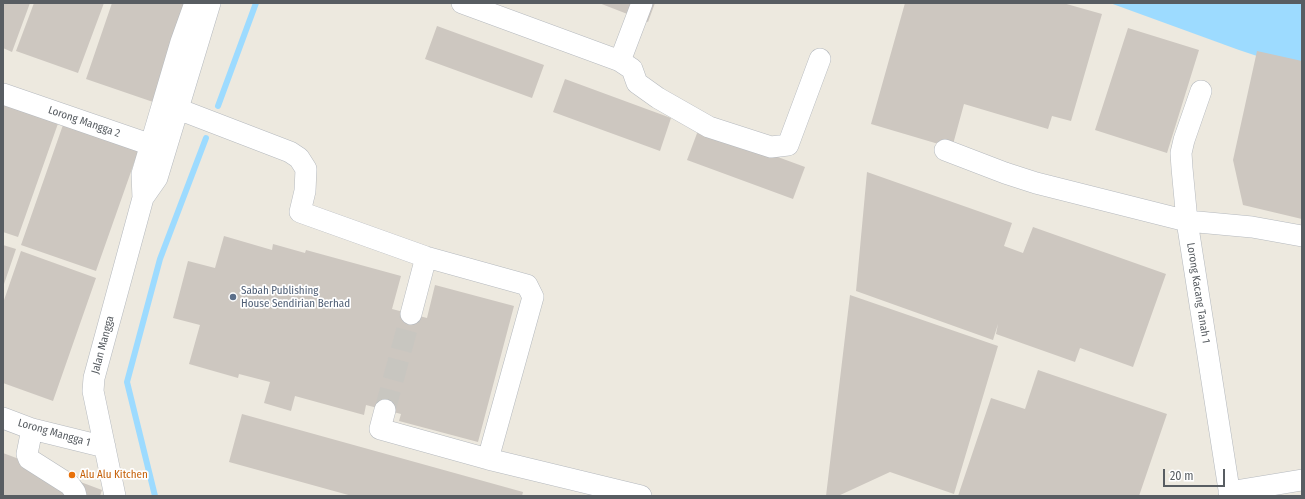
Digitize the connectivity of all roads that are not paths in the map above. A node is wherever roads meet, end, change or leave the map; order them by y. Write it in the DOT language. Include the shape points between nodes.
graph roads {
  1 [pos="181,3"];
  2 [pos="195,3"];
  3 [pos="210,3"];
  4 [pos="462,3"];
  5 [pos="642,3"];
  6 [pos="492,8"];
  7 [pos="182,40"];
  8 [pos="820,59"];
  9 [pos="620,61"];
  10 [pos="1201,92"];
  11 [pos="3,94"];
  12 [pos="178,110"];
  13 [pos="158,147"];
  14 [pos="945,150"];
  15 [pos="1187,221"];
  16 [pos="1302,236"];
  17 [pos="426,257"];
  18 [pos="411,314"];
  19 [pos="385,410"];
  20 [pos="3,418"];
  21 [pos="32,429"];
  22 [pos="105,447"];
  23 [pos="488,459"];
  24 [pos="1302,480"];
  25 [pos="1229,494"];
  26 [pos="115,495"];
  27 [pos="76,496"];
  28 [pos="641,496"];
  1 -- 7 [label="street" via="184,10"];
  2 -- 7 [label="street, Jalan Mangga"];
  3 -- 12 [label="street, Jalan Mangga"];
  4 -- 6 [label="street"];
  5 -- 9 [label="street"];
  6 -- 9 [label="street"];
  7 -- 13 [label="street, Jalan Mangga"];
  8 -- 9 [label="street" via="788,145 771,147 709,127 658,98 637,83 632,70"];
  10 -- 15 [label="street, Lorong Kacang Tanah 1" via="1181,153"];
  11 -- 13 [label="street, Lorong Mangga 2"];
  12 -- 13 [label="street, Jalan Mangga"];
  12 -- 17 [label="street" via="290,152 299,158 306,169 305,191 300,212"];
  13 -- 22 [label="street, Jalan Mangga" via="142,174 143,198 94,378 93,391"];
  14 -- 15 [label="street" via="1036,183"];
  15 -- 16 [label="street" via="1252,227"];
  15 -- 25 [label="street, Lorong Kacang Tanah 1"];
  17 -- 18 [label="street"];
  17 -- 23 [label="street" via="527,285 533,297"];
  19 -- 23 [label="street" via="380,429"];
  20 -- 21 [label="street, Lorong Mangga 1"];
  21 -- 22 [label="street, Lorong Mangga 1"];
  21 -- 27 [label="street" via="28,459 70,485"];
  22 -- 26 [label="street, Jalan Mangga"];
  23 -- 28 [label="street"];
  24 -- 25 [label="street"];
}
